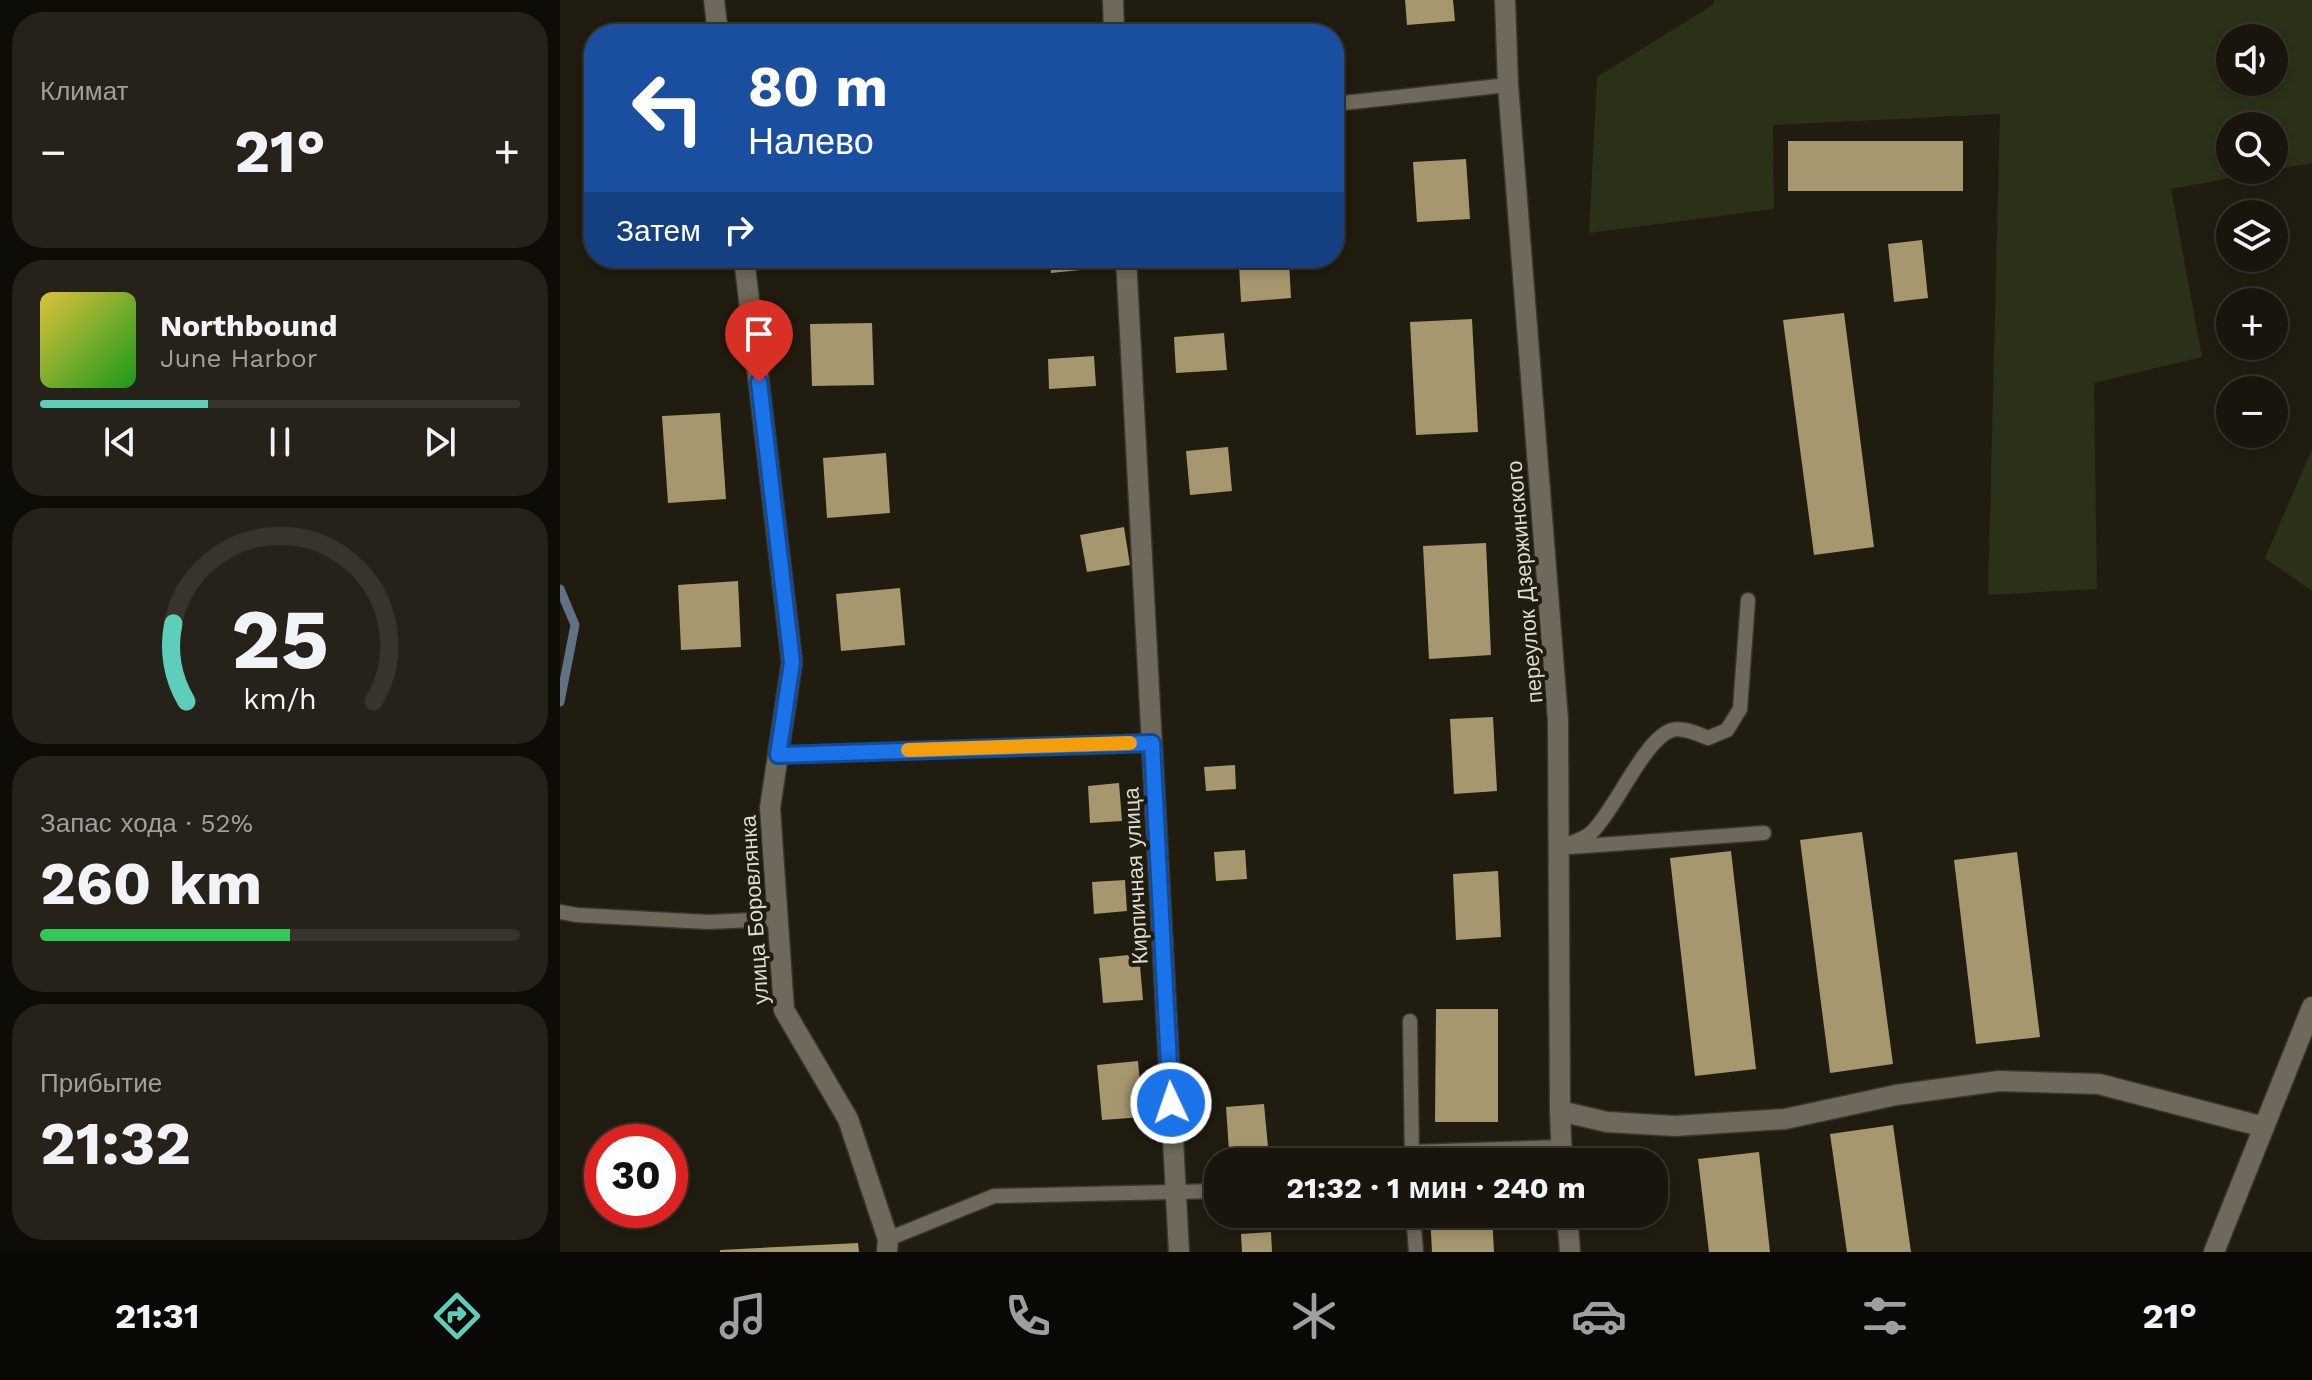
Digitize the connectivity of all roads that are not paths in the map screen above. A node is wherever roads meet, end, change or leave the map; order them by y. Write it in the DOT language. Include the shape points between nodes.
graph roads {
  1 [pos="714,0"];
  2 [pos="1113,0"];
  3 [pos="1505,0"];
  4 [pos="717,24"];
  5 [pos="1114,24"];
  6 [pos="1508,85"];
  7 [pos="1344,103"];
  8 [pos="745,268"];
  9 [pos="1127,268"];
  10 [pos="1748,600"];
  11 [pos="1152,743"];
  12 [pos="778,755"];
  13 [pos="1764,833"];
  14 [pos="1559,848"];
  15 [pos="560,912"];
  16 [pos="777,919"];
  17 [pos="2312,1007"];
  18 [pos="1410,1021"];
  19 [pos="1560,1111"];
  20 [pos="2264,1127"];
  21 [pos="1412,1148"];
  22 [pos="1562,1148"];
  23 [pos="1204,1192"];
  24 [pos="1176,1194"];
  25 [pos="1414,1228"];
  26 [pos="1568,1228"];
  27 [pos="887,1245"];
  28 [pos="1179,1252"];
  29 [pos="1416,1252"];
  30 [pos="1570,1252"];
  31 [pos="2214,1252"];
  1 -- 4 [label="street"];
  2 -- 5 [label="street"];
  3 -- 6 [label="street, переулок Дзержинского"];
  6 -- 7 [label="lane"];
  6 -- 14 [label="street, переулок Дзержинского" via="1558,720"];
  8 -- 12 [label="street, улица Боровлянка" via="792,662"];
  9 -- 11 [label="street, Кирпичная улица"];
  10 -- 14 [label="lane" via="1740,709 1727,730 1708,738 1672,730 1653,744 1590,835"];
  11 -- 12 [label="lane"];
  11 -- 24 [label="street, Кирпичная улица"];
  12 -- 16 [label="street, улица Боровлянка" via="770,808"];
  13 -- 14 [label="lane"];
  14 -- 19 [label="street, переулок Дзержинского"];
  15 -- 16 [label="lane" via="708,922"];
  16 -- 27 [label="street, улица Боровлянка" via="784,1010 848,1119"];
  17 -- 20 [label="street"];
  18 -- 21 [label="lane"];
  19 -- 20 [label="street" via="1607,1122 1675,1126 1785,1119 1896,1095 1999,1081 2099,1084"];
  19 -- 22 [label="street, переулок Дзержинского"];
  20 -- 31 [label="street"];
  23 -- 24 [label="lane"];
  24 -- 27 [label="lane" via="994,1196"];
  24 -- 28 [label="street, Кирпичная улица"];
  25 -- 29 [label="lane"];
  26 -- 30 [label="street"];
}
